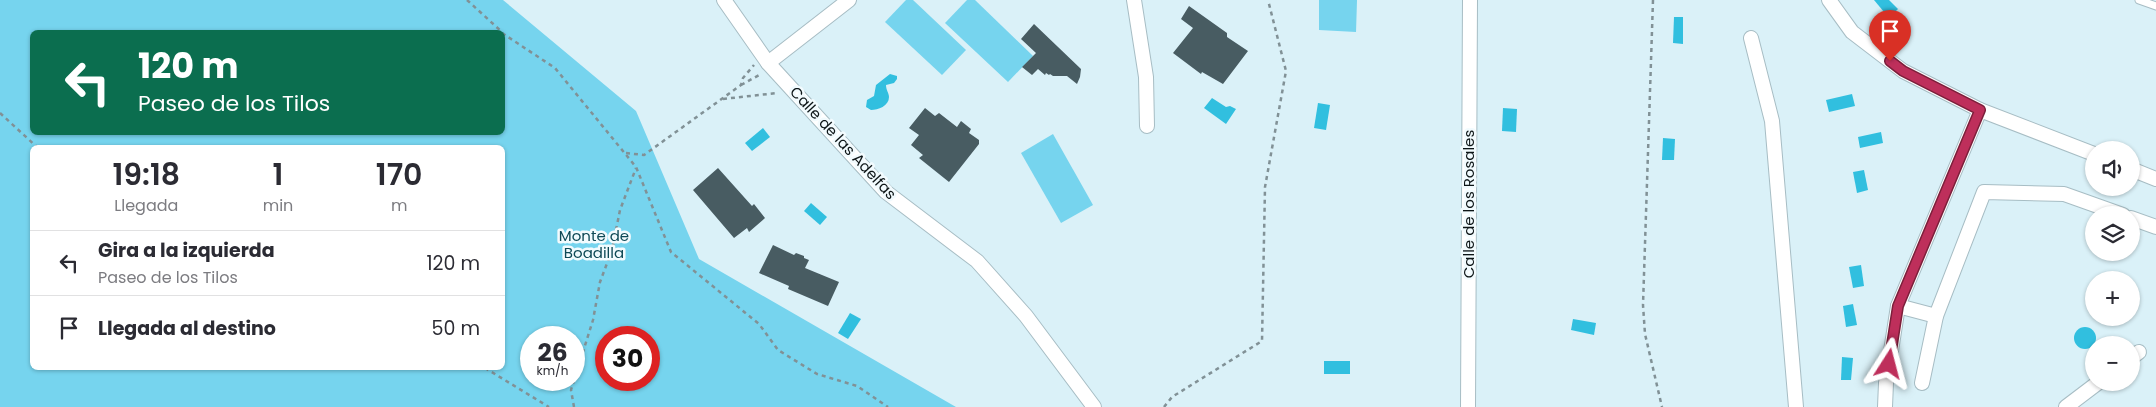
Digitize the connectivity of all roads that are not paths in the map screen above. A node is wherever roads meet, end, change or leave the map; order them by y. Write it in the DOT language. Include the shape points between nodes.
graph roads {
  1 [pos="724,0"];
  2 [pos="849,0"];
  3 [pos="1134,0"];
  4 [pos="1470,0"];
  5 [pos="1829,0"];
  6 [pos="2139,0"];
  7 [pos="2156,6"];
  8 [pos="1751,38"];
  9 [pos="768,62"];
  10 [pos="1980,110"];
  11 [pos="1146,126"];
  12 [pos="2085,151"];
  13 [pos="2140,173"];
  14 [pos="2156,179"];
  15 [pos="2098,206"];
  16 [pos="2140,221"];
  17 [pos="2156,227"];
  18 [pos="1898,306"];
  19 [pos="1936,316"];
  20 [pos="1922,383"];
  21 [pos="2087,391"];
  22 [pos="1094,407"];
  23 [pos="1468,407"];
  24 [pos="1796,407"];
  25 [pos="1885,407"];
  26 [pos="2066,407"];
  1 -- 9 [label="street, Calle de las Adelfas"];
  2 -- 9 [label="street"];
  3 -- 11 [label="street" via="1146,77"];
  4 -- 23 [label="street, Calle de los Rosales"];
  5 -- 10 [label="street" via="1852,32 1903,71"];
  6 -- 7 [label="lane"];
  8 -- 24 [label="street" via="1772,121"];
  9 -- 22 [label="street, Calle de las Adelfas" via="886,192 978,262 1026,316"];
  10 -- 12 [label="street"];
  10 -- 18 [label="street"];
  13 -- 14 [label="street"];
  15 -- 19 [label="street" via="2064,194 1984,192"];
  16 -- 17 [label="street"];
  18 -- 19 [label="street"];
  18 -- 25 [label="street"];
  19 -- 20 [label="street"];
  21 -- 26 [label="street"];
}
